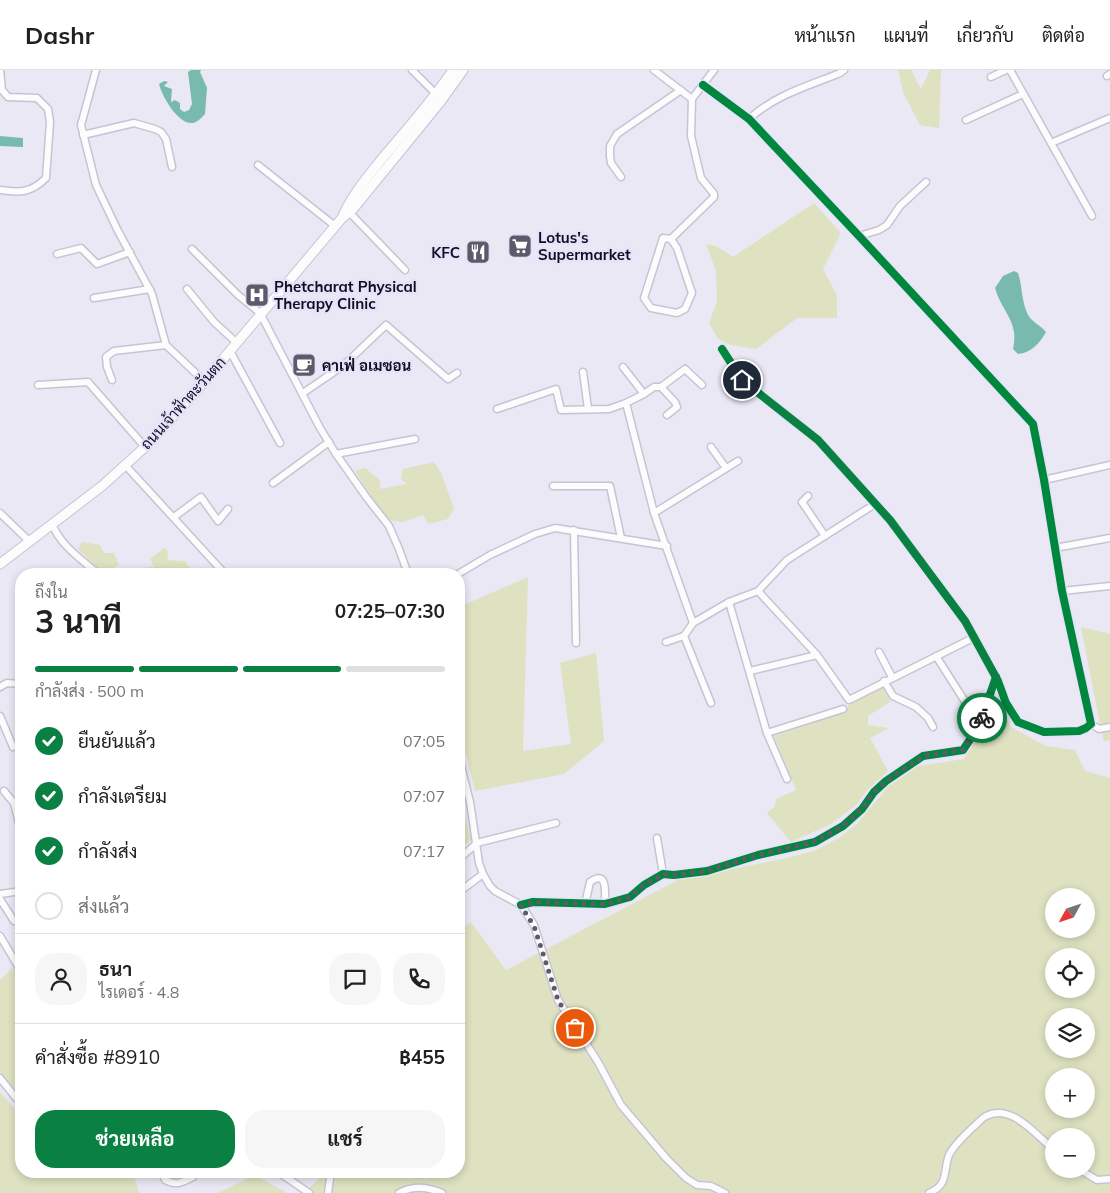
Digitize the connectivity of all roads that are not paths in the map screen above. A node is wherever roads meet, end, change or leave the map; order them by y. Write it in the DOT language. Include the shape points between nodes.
graph roads {
  1 [pos="0,70"];
  2 [pos="96,70"];
  3 [pos="412,70"];
  4 [pos="453,70"];
  5 [pos="463,70"];
  6 [pos="654,70"];
  7 [pos="714,70"];
  8 [pos="844,70"];
  9 [pos="1006,70"];
  10 [pos="1010,70"];
  11 [pos="991,77"];
  12 [pos="703,85"];
  13 [pos="681,90"];
  14 [pos="436,94"];
  15 [pos="1023,94"];
  16 [pos="692,99"];
  17 [pos="1110,118"];
  18 [pos="749,119"];
  19 [pos="966,120"];
  20 [pos="83,135"];
  21 [pos="1051,143"];
  22 [pos="258,165"];
  23 [pos="172,167"];
  24 [pos="621,177"];
  25 [pos="926,182"];
  26 [pos="0,190"];
  27 [pos="346,216"];
  28 [pos="1092,216"];
  29 [pos="335,226"];
  30 [pos="859,236"];
  31 [pos="671,239"];
  32 [pos="192,250"];
  33 [pos="130,252"];
  34 [pos="57,254"];
  35 [pos="406,270"];
  36 [pos="150,289"];
  37 [pos="187,289"];
  38 [pos="94,298"];
  39 [pos="260,313"];
  40 [pos="237,343"];
  41 [pos="166,345"];
  42 [pos="722,350"];
  43 [pos="230,351"];
  44 [pos="623,367"];
  45 [pos="583,372"];
  46 [pos="457,373"];
  47 [pos="112,380"];
  48 [pos="204,381"];
  49 [pos="38,385"];
  50 [pos="702,385"];
  51 [pos="661,387"];
  52 [pos="303,393"];
  53 [pos="644,394"];
  54 [pos="626,403"];
  55 [pos="497,409"];
  56 [pos="588,409"];
  57 [pos="667,415"];
  58 [pos="415,440"];
  59 [pos="329,442"];
  60 [pos="280,443"];
  61 [pos="145,447"];
  62 [pos="710,447"];
  63 [pos="336,454"];
  64 [pos="738,461"];
  65 [pos="1110,465"];
  66 [pos="126,466"];
  67 [pos="726,468"];
  68 [pos="1044,480"];
  69 [pos="273,484"];
  70 [pos="553,486"];
  71 [pos="808,496"];
  72 [pos="875,504"];
  73 [pos="228,509"];
  74 [pos="0,513"];
  75 [pos="654,513"];
  76 [pos="174,517"];
  77 [pos="52,524"];
  78 [pos="574,530"];
  79 [pos="825,536"];
  80 [pos="621,538"];
  81 [pos="1110,538"];
  82 [pos="30,542"];
  83 [pos="667,546"];
  84 [pos="1055,548"];
  85 [pos="0,564"];
  86 [pos="91,568"];
  87 [pos="220,568"];
  88 [pos="406,568"];
  89 [pos="465,570"];
  90 [pos="1110,586"];
  91 [pos="758,591"];
  92 [pos="1062,591"];
  93 [pos="729,602"];
  94 [pos="693,622"];
  95 [pos="684,636"];
  96 [pos="975,637"];
  97 [pos="666,642"];
  98 [pos="576,643"];
  99 [pos="879,652"];
  100 [pos="817,655"];
  101 [pos="936,656"];
  102 [pos="750,671"];
  103 [pos="892,677"];
  104 [pos="996,677"];
  105 [pos="884,681"];
  106 [pos="15,684"];
  107 [pos="0,687"];
  108 [pos="711,703"];
  109 [pos="844,709"];
  110 [pos="971,711"];
  111 [pos="0,716"];
  112 [pos="1091,724"];
  113 [pos="933,727"];
  114 [pos="1110,727"];
  115 [pos="767,733"];
  116 [pos="13,747"];
  117 [pos="787,779"];
  118 [pos="465,782"];
  119 [pos="4,791"];
  120 [pos="15,807"];
  121 [pos="556,823"];
  122 [pos="657,838"];
  123 [pos="477,843"];
  124 [pos="465,854"];
  125 [pos="483,874"];
  126 [pos="664,874"];
  127 [pos="465,888"];
  128 [pos="15,892"];
  129 [pos="0,894"];
  130 [pos="0,899"];
  131 [pos="585,904"];
  132 [pos="605,904"];
  133 [pos="521,906"];
  134 [pos="15,921"];
  135 [pos="0,936"];
  136 [pos="15,958"];
  137 [pos="0,1078"];
  138 [pos="15,1097"];
  139 [pos="1045,1142"];
  140 [pos="164,1178"];
  141 [pos="191,1178"];
  142 [pos="287,1178"];
  143 [pos="331,1178"];
  144 [pos="1094,1178"];
  145 [pos="1110,1179"];
  146 [pos="309,1193"];
  147 [pos="328,1193"];
  148 [pos="399,1193"];
  149 [pos="442,1193"];
  150 [pos="725,1193"];
  151 [pos="929,1193"];
  1 -- 26 [label="street" via="2,90 8,97 37,98 48,109 50,122 46,178 38,186 20,193"];
  2 -- 20 [label="street" via="81,125"];
  3 -- 14 [label="street"];
  4 -- 14 [label="main road, ถนนเจ้าฟ้าตะวันตก"];
  5 -- 27 [label="main road, ถนนเจ้าฟ้าตะวันตก"];
  6 -- 13 [label="street"];
  7 -- 12 [label="street"];
  8 -- 18 [label="street" via="783,95"];
  9 -- 11 [label="street"];
  10 -- 15 [label="street"];
  12 -- 16 [label="street"];
  12 -- 18 [label="street"];
  13 -- 16 [label="street"];
  13 -- 24 [label="street" via="617,134 610,146 610,156"];
  14 -- 27 [label="main road, ถนนเจ้าฟ้าตะวันตก" via="369,175 348,205"];
  15 -- 19 [label="street"];
  15 -- 21 [label="street"];
  16 -- 31 [label="street" via="691,136 696,161 700,178 714,197"];
  17 -- 21 [label="street"];
  18 -- 30 [label="street"];
  20 -- 23 [label="street" via="134,124 155,129 166,139"];
  20 -- 33 [label="street" via="96,185"];
  21 -- 28 [label="street"];
  22 -- 29 [label="street"];
  25 -- 30 [label="street" via="900,206 887,225"];
  27 -- 29 [label="main road, ถนนเจ้าฟ้าตะวันตก"];
  27 -- 35 [label="street"];
  29 -- 39 [label="main road, ถนนเจ้าฟ้าตะวันตก"];
  30 -- 68 [label="street" via="1033,424"];
  31 -- 31 [label="street" via="663,238 644,298 651,308 677,313 685,309 692,292 678,248"];
  32 -- 39 [label="street"];
  33 -- 34 [label="street" via="97,264 81,248"];
  33 -- 36 [label="street"];
  36 -- 38 [label="street"];
  36 -- 41 [label="street"];
  37 -- 40 [label="street" via="214,322"];
  39 -- 40 [label="main road, ถนนเจ้าฟ้าตะวันตก"];
  39 -- 52 [label="street"];
  40 -- 43 [label="main road, ถนนเจ้าฟ้าตะวันตก"];
  41 -- 47 [label="street" via="114,351 106,357"];
  41 -- 48 [label="street"];
  42 -- 72 [label="street" via="742,380 818,440"];
  43 -- 48 [label="main road, ถนนเจ้าฟ้าตะวันตก"];
  43 -- 60 [label="street"];
  44 -- 53 [label="street"];
  45 -- 56 [label="street"];
  46 -- 52 [label="street" via="448,378 386,325 344,365"];
  48 -- 61 [label="main road, ถนนเจ้าฟ้าตะวันตก"];
  49 -- 61 [label="street" via="88,382"];
  50 -- 51 [label="street" via="685,369"];
  51 -- 53 [label="street" via="654,387"];
  51 -- 57 [label="street" via="677,407"];
  52 -- 59 [label="street"];
  53 -- 54 [label="street"];
  54 -- 56 [label="street" via="609,409"];
  54 -- 75 [label="street"];
  55 -- 56 [label="street" via="556,389 561,410"];
  58 -- 63 [label="street"];
  59 -- 63 [label="street"];
  59 -- 69 [label="street"];
  61 -- 66 [label="main road, ถนนเจ้าฟ้าตะวันตก"];
  62 -- 67 [label="street"];
  63 -- 88 [label="street" via="389,526"];
  64 -- 67 [label="street"];
  65 -- 68 [label="street"];
  66 -- 76 [label="street"];
  66 -- 77 [label="main road, ถนนเจ้าฟ้าตะวันตก"];
  67 -- 75 [label="street"];
  68 -- 84 [label="street"];
  70 -- 80 [label="street" via="610,486"];
  71 -- 79 [label="street" via="802,502"];
  72 -- 79 [label="street"];
  72 -- 96 [label="street"];
  73 -- 76 [label="street" via="218,521 200,497"];
  74 -- 82 [label="street"];
  75 -- 83 [label="street"];
  76 -- 87 [label="street"];
  77 -- 82 [label="main road, ถนนเจ้าฟ้าตะวันตก"];
  77 -- 86 [label="street" via="68,549"];
  78 -- 80 [label="street"];
  78 -- 89 [label="street" via="555,528 535,534"];
  78 -- 98 [label="street"];
  79 -- 91 [label="street" via="787,560"];
  80 -- 83 [label="street"];
  81 -- 84 [label="street"];
  82 -- 85 [label="main road, ถนนเจ้าฟ้าตะวันตก"];
  83 -- 94 [label="street"];
  84 -- 92 [label="street"];
  90 -- 92 [label="street"];
  91 -- 93 [label="street"];
  91 -- 100 [label="street"];
  92 -- 112 [label="street"];
  93 -- 94 [label="street"];
  93 -- 102 [label="street"];
  94 -- 95 [label="street"];
  95 -- 97 [label="street"];
  95 -- 108 [label="street"];
  96 -- 101 [label="street"];
  96 -- 104 [label="street"];
  99 -- 103 [label="street"];
  100 -- 102 [label="street"];
  100 -- 105 [label="street" via="849,700"];
  101 -- 103 [label="street"];
  101 -- 110 [label="street"];
  102 -- 115 [label="street"];
  103 -- 105 [label="street"];
  104 -- 112 [label="street" via="1018,722 1044,732 1079,731"];
  104 -- 126 [label="street" via="979,726 963,750 923,756 886,781 843,826 814,842 707,871"];
  105 -- 113 [label="street" via="893,696 916,707"];
  106 -- 107 [label="street"];
  109 -- 115 [label="street"];
  111 -- 116 [label="street"];
  112 -- 114 [label="street" via="1099,729"];
  115 -- 117 [label="street"];
  118 -- 123 [label="street"];
  119 -- 120 [label="street"];
  121 -- 123 [label="street"];
  122 -- 126 [label="street"];
  123 -- 124 [label="street"];
  123 -- 125 [label="street"];
  125 -- 127 [label="street"];
  125 -- 133 [label="street" via="490,886"];
  126 -- 132 [label="street" via="630,897"];
  128 -- 129 [label="street"];
  130 -- 134 [label="street"];
  131 -- 132 [label="street"];
  131 -- 132 [label="street" via="590,882 599,878 605,884"];
  131 -- 133 [label="street" via="534,902"];
  133 -- 150 [label="street" via="534,926 558,1000 622,1105 686,1178 696,1185 711,1186"];
  135 -- 136 [label="street"];
  137 -- 138 [label="street"];
  139 -- 151 [label="street" via="1011,1115 986,1116 951,1151 941,1185"];
  140 -- 141 [label="street" via="173,1184"];
  142 -- 146 [label="street"];
  143 -- 147 [label="street"];
  144 -- 145 [label="street"];
  148 -- 149 [label="street" via="409,1187 419,1187"];
}
